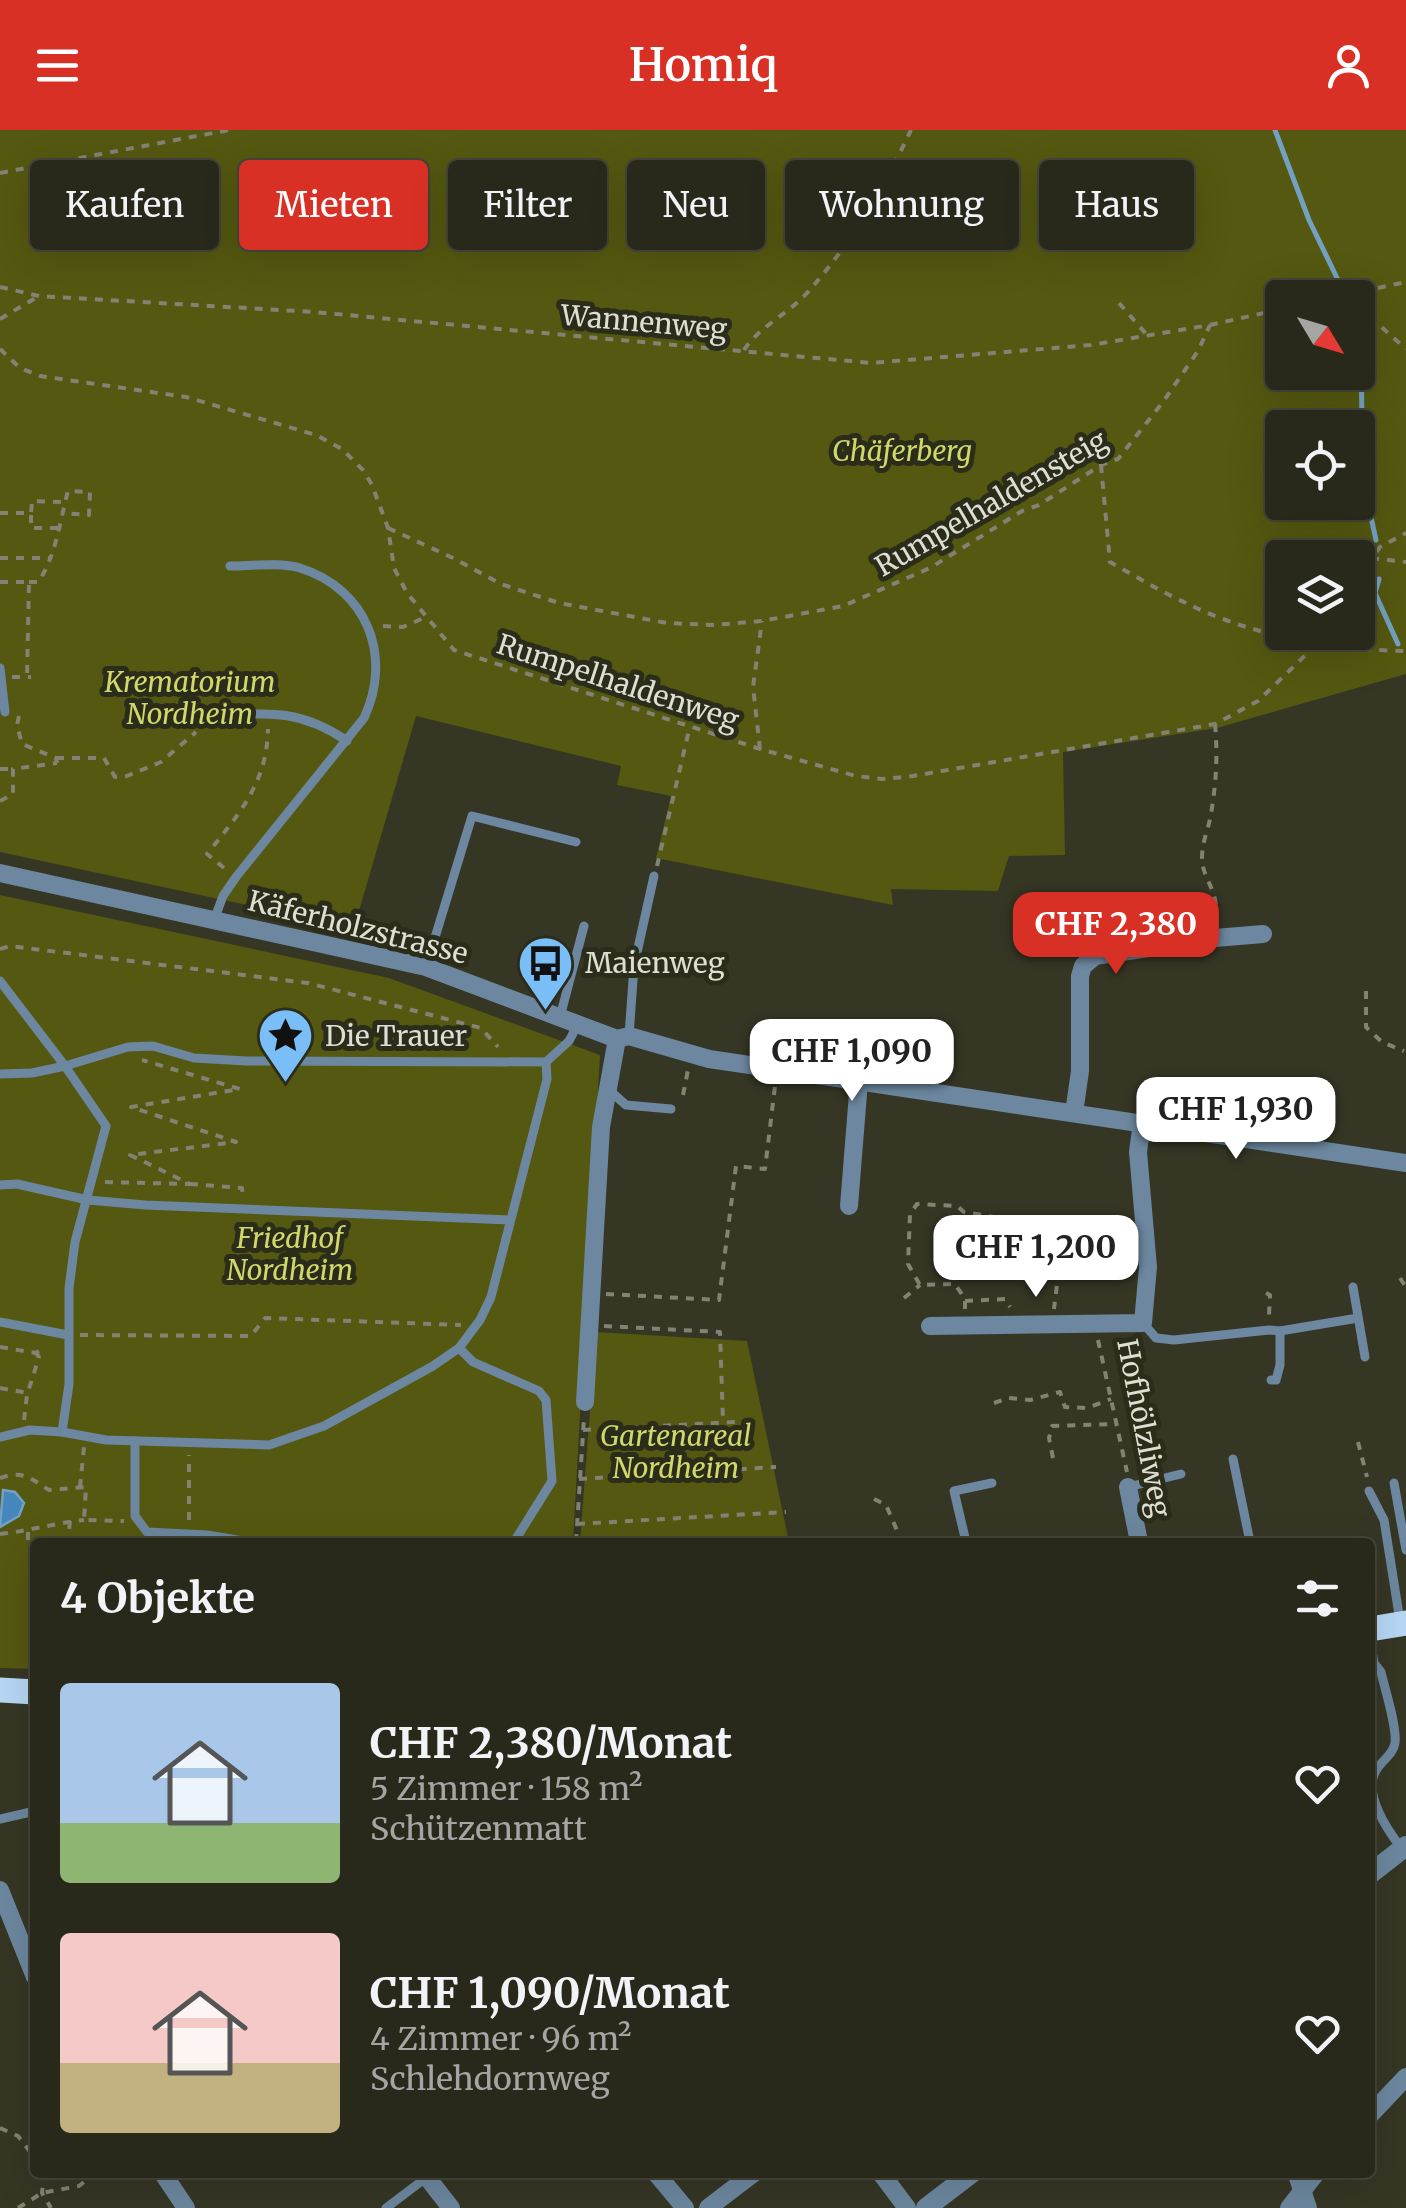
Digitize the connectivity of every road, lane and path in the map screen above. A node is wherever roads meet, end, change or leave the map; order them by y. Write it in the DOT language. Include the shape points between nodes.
graph roads {
  1 [pos="229,130"];
  2 [pos="911,130"];
  3 [pos="0,173"];
  4 [pos="1406,282"];
  5 [pos="0,287"];
  6 [pos="1375,289"];
  7 [pos="39,296"];
  8 [pos="1119,303"];
  9 [pos="1265,313"];
  10 [pos="0,319"];
  11 [pos="1375,321"];
  12 [pos="1210,326"];
  13 [pos="1147,335"];
  14 [pos="0,349"];
  15 [pos="1406,349"];
  16 [pos="744,350"];
  17 [pos="1101,465"];
  18 [pos="65,502"];
  19 [pos="0,513"];
  20 [pos="31,514"];
  21 [pos="62,514"];
  22 [pos="58,528"];
  23 [pos="388,528"];
  24 [pos="1406,533"];
  25 [pos="1375,552"];
  26 [pos="0,558"];
  27 [pos="50,558"];
  28 [pos="1375,559"];
  29 [pos="1406,562"];
  30 [pos="230,566"];
  31 [pos="0,582"];
  32 [pos="29,582"];
  33 [pos="426,617"];
  34 [pos="762,621"];
  35 [pos="366,625"];
  36 [pos="1265,630"];
  37 [pos="1375,648"];
  38 [pos="1311,650"];
  39 [pos="1406,651"];
  40 [pos="1,672"];
  41 [pos="4,712"];
  42 [pos="20,712"];
  43 [pos="268,714"];
  44 [pos="197,717"];
  45 [pos="1215,724"];
  46 [pos="690,726"];
  47 [pos="347,741"];
  48 [pos="760,749"];
  49 [pos="56,758"];
  50 [pos="0,769"];
  51 [pos="13,769"];
  52 [pos="0,800"];
  53 [pos="576,842"];
  54 [pos="224,868"];
  55 [pos="0,873"];
  56 [pos="654,876"];
  57 [pos="1216,910"];
  58 [pos="214,920"];
  59 [pos="584,926"];
  60 [pos="1263,934"];
  61 [pos="0,948"];
  62 [pos="426,967"];
  63 [pos="0,982"];
  64 [pos="1366,990"];
  65 [pos="560,1017"];
  66 [pos="578,1024"];
  67 [pos="623,1037"];
  68 [pos="128,1047"];
  69 [pos="1404,1051"];
  70 [pos="506,1062"];
  71 [pos="546,1062"];
  72 [pos="66,1066"];
  73 [pos="688,1066"];
  74 [pos="0,1074"];
  75 [pos="776,1079"];
  76 [pos="859,1081"];
  77 [pos="610,1091"];
  78 [pos="683,1095"];
  79 [pos="670,1109"];
  80 [pos="1074,1113"];
  81 [pos="1142,1123"];
  82 [pos="1406,1163"];
  83 [pos="92,1181"];
  84 [pos="190,1184"];
  85 [pos="0,1185"];
  86 [pos="88,1200"];
  87 [pos="849,1206"];
  88 [pos="243,1207"];
  89 [pos="510,1220"];
  90 [pos="1400,1278"];
  91 [pos="920,1285"];
  92 [pos="1353,1287"];
  93 [pos="1406,1287"];
  94 [pos="591,1293"];
  95 [pos="1266,1293"];
  96 [pos="904,1298"];
  97 [pos="1055,1298"];
  98 [pos="1270,1312"];
  99 [pos="1358,1318"];
  100 [pos="0,1322"];
  101 [pos="1143,1323"];
  102 [pos="476,1325"];
  103 [pos="590,1325"];
  104 [pos="1095,1325"];
  105 [pos="930,1326"];
  106 [pos="966,1326"];
  107 [pos="1280,1332"];
  108 [pos="64,1334"];
  109 [pos="0,1348"];
  110 [pos="459,1348"];
  111 [pos="36,1353"];
  112 [pos="1365,1357"];
  113 [pos="1271,1380"];
  114 [pos="0,1388"];
  115 [pos="28,1393"];
  116 [pos="1111,1400"];
  117 [pos="585,1402"];
  118 [pos="994,1403"];
  119 [pos="753,1421"];
  120 [pos="723,1422"];
  121 [pos="1116,1424"];
  122 [pos="25,1430"];
  123 [pos="583,1430"];
  124 [pos="62,1432"];
  125 [pos="85,1436"];
  126 [pos="0,1438"];
  127 [pos="135,1441"];
  128 [pos="1358,1442"];
  129 [pos="190,1443"];
  130 [pos="1053,1458"];
  131 [pos="1233,1458"];
  132 [pos="776,1467"];
  133 [pos="1181,1474"];
  134 [pos="0,1478"];
  135 [pos="579,1478"];
  136 [pos="1394,1482"];
  137 [pos="992,1483"];
  138 [pos="1128,1486"];
  139 [pos="80,1487"];
  140 [pos="1369,1492"];
  141 [pos="874,1498"];
  142 [pos="786,1512"];
  143 [pos="84,1520"];
  144 [pos="70,1521"];
  145 [pos="138,1522"];
  146 [pos="576,1524"];
  147 [pos="28,1532"];
  148 [pos="0,1534"];
  149 [pos="189,1535"];
  150 [pos="68,1538"];
  151 [pos="215,1538"];
  152 [pos="516,1538"];
  153 [pos="576,1538"];
  154 [pos="900,1538"];
  155 [pos="965,1538"];
  156 [pos="1138,1538"];
  157 [pos="1249,1538"];
  158 [pos="30,1543"];
  159 [pos="1406,1550"];
  160 [pos="1403,1624"];
  161 [pos="1375,1627"];
  162 [pos="1375,1664"];
  163 [pos="0,1690"];
  164 [pos="30,1692"];
  165 [pos="1375,1771"];
  166 [pos="1375,1797"];
  167 [pos="30,1813"];
  168 [pos="0,1819"];
  169 [pos="1404,1848"];
  170 [pos="1375,1870"];
  171 [pos="0,1890"];
  172 [pos="30,1923"];
  173 [pos="14,1927"];
  174 [pos="30,1965"];
  175 [pos="1405,2080"];
  176 [pos="1375,2110"];
  177 [pos="0,2128"];
  178 [pos="30,2152"];
  179 [pos="43,2178"];
  180 [pos="90,2178"];
  181 [pos="166,2178"];
  182 [pos="421,2178"];
  183 [pos="427,2178"];
  184 [pos="661,2178"];
  185 [pos="747,2178"];
  186 [pos="884,2178"];
  187 [pos="965,2178"];
  188 [pos="1302,2190"];
  189 [pos="42,2193"];
  190 [pos="18,2208"];
  191 [pos="51,2208"];
  192 [pos="186,2208"];
  193 [pos="386,2208"];
  194 [pos="451,2208"];
  195 [pos="685,2208"];
  196 [pos="708,2208"];
  197 [pos="906,2208"];
  198 [pos="926,2208"];
  199 [pos="1289,2208"];
  1 -- 3 [label="path"];
  2 -- 16 [label="path" via="850,242"];
  4 -- 6 [label="path"];
  5 -- 7 [label="path, Wannenweg"];
  7 -- 10 [label="path"];
  7 -- 16 [label="path, Wannenweg" via="314,312"];
  8 -- 13 [label="path"];
  9 -- 12 [label="path, Wannenweg"];
  11 -- 15 [label="path"];
  12 -- 13 [label="path, Wannenweg"];
  12 -- 17 [label="path, Rumpelhaldensteig" via="1132,443"];
  13 -- 16 [label="path, Wannenweg" via="871,363"];
  14 -- 23 [label="path, Rumpelhaldenweg" via="40,376 186,397 316,435 363,470"];
  17 -- 34 [label="path, Rumpelhaldensteig" via="930,568 842,606"];
  17 -- 36 [label="path" via="1110,562 1188,604"];
  18 -- 20 [label="path" via="32,501"];
  18 -- 21 [label="path"];
  18 -- 21 [label="path" via="68,491 90,492 89,515"];
  19 -- 20 [label="path"];
  20 -- 22 [label="path" via="31,528"];
  21 -- 22 [label="path"];
  22 -- 27 [label="path"];
  23 -- 33 [label="path, Rumpelhaldenweg" via="394,568"];
  23 -- 34 [label="path, Rumpelhaldensteig" via="501,584 560,603 667,624"];
  24 -- 25 [label="path"];
  26 -- 27 [label="path"];
  27 -- 32 [label="path" via="38,582"];
  28 -- 29 [label="path"];
  30 -- 35 [label="lane" via="298,567 346,597"];
  31 -- 32 [label="path"];
  32 -- 40 [label="path" via="29,677"];
  33 -- 35 [label="path" via="403,627"];
  33 -- 46 [label="path, Rumpelhaldenweg" via="454,650"];
  34 -- 48 [label="path" via="753,687"];
  35 -- 47 [label="lane" via="377,655 377,683"];
  37 -- 39 [label="path"];
  38 -- 45 [label="path, Rumpelhaldenweg" via="1258,702"];
  40 -- 41 [label="lane"];
  42 -- 49 [label="path" via="22,744"];
  43 -- 44 [label="lane"];
  43 -- 47 [label="lane" via="310,718"];
  43 -- 54 [label="path" via="260,780 207,854"];
  44 -- 49 [label="path" via="196,734 128,776 115,777 104,758"];
  45 -- 48 [label="path, Rumpelhaldenweg" via="882,779"];
  45 -- 57 [label="path" via="1217,778 1202,870"];
  46 -- 48 [label="path, Rumpelhaldenweg"];
  46 -- 56 [label="path"];
  47 -- 58 [label="lane" via="236,877"];
  49 -- 51 [label="path"];
  50 -- 51 [label="path"];
  51 -- 52 [label="path" via="13,794"];
  53 -- 62 [label="lane" via="472,816"];
  55 -- 58 [label="street, Käferholzstrasse"];
  56 -- 67 [label="lane"];
  58 -- 62 [label="street, Käferholzstrasse"];
  59 -- 65 [label="lane"];
  60 -- 80 [label="street" via="1095,956 1084,966"];
  61 -- 70 [label="path" via="308,982 482,1028"];
  62 -- 65 [label="street, Käferholzstrasse"];
  63 -- 72 [label="lane"];
  64 -- 69 [label="path" via="1366,1028"];
  65 -- 66 [label="street, Käferholzstrasse"];
  66 -- 67 [label="street, Käferholzstrasse"];
  66 -- 71 [label="lane"];
  67 -- 76 [label="street, Käferholzstrasse" via="710,1059"];
  67 -- 77 [label="street"];
  68 -- 70 [label="lane" via="246,1061"];
  68 -- 72 [label="lane"];
  68 -- 84 [label="path" via="146,1064 240,1088 131,1107 236,1142 130,1154"];
  70 -- 71 [label="lane"];
  71 -- 89 [label="lane"];
  72 -- 74 [label="lane"];
  72 -- 83 [label="lane" via="106,1126"];
  73 -- 78 [label="path"];
  75 -- 94 [label="path" via="765,1168 736,1166 719,1300"];
  76 -- 80 [label="street, Käferholzstrasse"];
  76 -- 87 [label="street"];
  77 -- 79 [label="lane" via="626,1106"];
  77 -- 94 [label="street" via="601,1126"];
  80 -- 81 [label="street, Käferholzstrasse"];
  81 -- 82 [label="street, Käferholzstrasse"];
  81 -- 101 [label="street" via="1138,1152 1148,1266"];
  83 -- 84 [label="path"];
  83 -- 86 [label="lane"];
  84 -- 88 [label="path" via="242,1188"];
  85 -- 86 [label="lane"];
  86 -- 88 [label="lane"];
  86 -- 108 [label="lane" via="75,1242"];
  88 -- 89 [label="lane"];
  89 -- 102 [label="lane" via="491,1297"];
  90 -- 93 [label="path"];
  91 -- 96 [label="path"];
  91 -- 97 [label="path" via="908,1264 910,1214 916,1204 957,1206 1000,1218 1049,1219"];
  91 -- 106 [label="path" via="955,1284 965,1299"];
  92 -- 99 [label="lane"];
  94 -- 103 [label="street"];
  95 -- 98 [label="path"];
  99 -- 107 [label="lane"];
  99 -- 112 [label="lane"];
  100 -- 108 [label="lane"];
  101 -- 104 [label="street"];
  101 -- 107 [label="lane" via="1156,1338 1174,1340"];
  102 -- 108 [label="path" via="265,1318 251,1336"];
  102 -- 110 [label="lane"];
  103 -- 117 [label="street"];
  103 -- 120 [label="path" via="720,1332"];
  104 -- 106 [label="street"];
  104 -- 116 [label="path, Hofhölzliweg"];
  105 -- 106 [label="street"];
  107 -- 113 [label="lane" via="1280,1364"];
  108 -- 111 [label="path"];
  108 -- 124 [label="lane" via="69,1384"];
  109 -- 111 [label="path"];
  110 -- 129 [label="lane" via="292,1439 270,1445"];
  110 -- 152 [label="lane" via="546,1400 552,1481"];
  111 -- 115 [label="path"];
  114 -- 115 [label="path"];
  115 -- 122 [label="path"];
  116 -- 118 [label="path" via="1065,1407 1060,1392"];
  116 -- 121 [label="path, Hofhölzliweg"];
  117 -- 123 [label="path"];
  119 -- 120 [label="path"];
  120 -- 123 [label="path"];
  121 -- 130 [label="path" via="1052,1426"];
  121 -- 138 [label="path, Hofhölzliweg"];
  122 -- 124 [label="lane"];
  122 -- 126 [label="lane"];
  123 -- 135 [label="path"];
  124 -- 125 [label="lane"];
  125 -- 127 [label="lane"];
  125 -- 139 [label="path"];
  127 -- 129 [label="lane"];
  127 -- 145 [label="lane"];
  128 -- 140 [label="path"];
  129 -- 149 [label="path"];
  131 -- 157 [label="lane"];
  132 -- 135 [label="path"];
  133 -- 138 [label="lane"];
  134 -- 139 [label="path" via="14,1473 49,1490"];
  135 -- 146 [label="path"];
  136 -- 159 [label="lane"];
  137 -- 155 [label="lane" via="954,1490"];
  138 -- 156 [label="street, Hofhölzliweg"];
  139 -- 143 [label="path" via="86,1487"];
  140 -- 160 [label="lane" via="1384,1520"];
  141 -- 154 [label="path" via="886,1505"];
  142 -- 146 [label="path"];
  143 -- 144 [label="path"];
  143 -- 145 [label="path"];
  144 -- 147 [label="path"];
  144 -- 150 [label="path"];
  145 -- 149 [label="lane" via="147,1532"];
  146 -- 153 [label="path"];
  147 -- 148 [label="path"];
  147 -- 158 [label="path"];
  149 -- 151 [label="lane"];
  160 -- 161 [label="main road"];
  162 -- 165 [label="lane" via="1396,1741"];
  163 -- 164 [label="main road"];
  166 -- 169 [label="lane" via="1385,1826"];
  167 -- 168 [label="lane"];
  169 -- 170 [label="street"];
  171 -- 173 [label="street"];
  172 -- 173 [label="street"];
  173 -- 174 [label="street"];
  175 -- 176 [label="street"];
  177 -- 178 [label="path"];
  179 -- 189 [label="path"];
  180 -- 189 [label="path"];
  181 -- 192 [label="street"];
  182 -- 193 [label="lane"];
  183 -- 194 [label="street"];
  184 -- 195 [label="street"];
  185 -- 196 [label="street"];
  186 -- 197 [label="street"];
  187 -- 198 [label="street"];
  188 -- 199 [label="street"];
  189 -- 190 [label="path"];
  189 -- 191 [label="path"];
}
